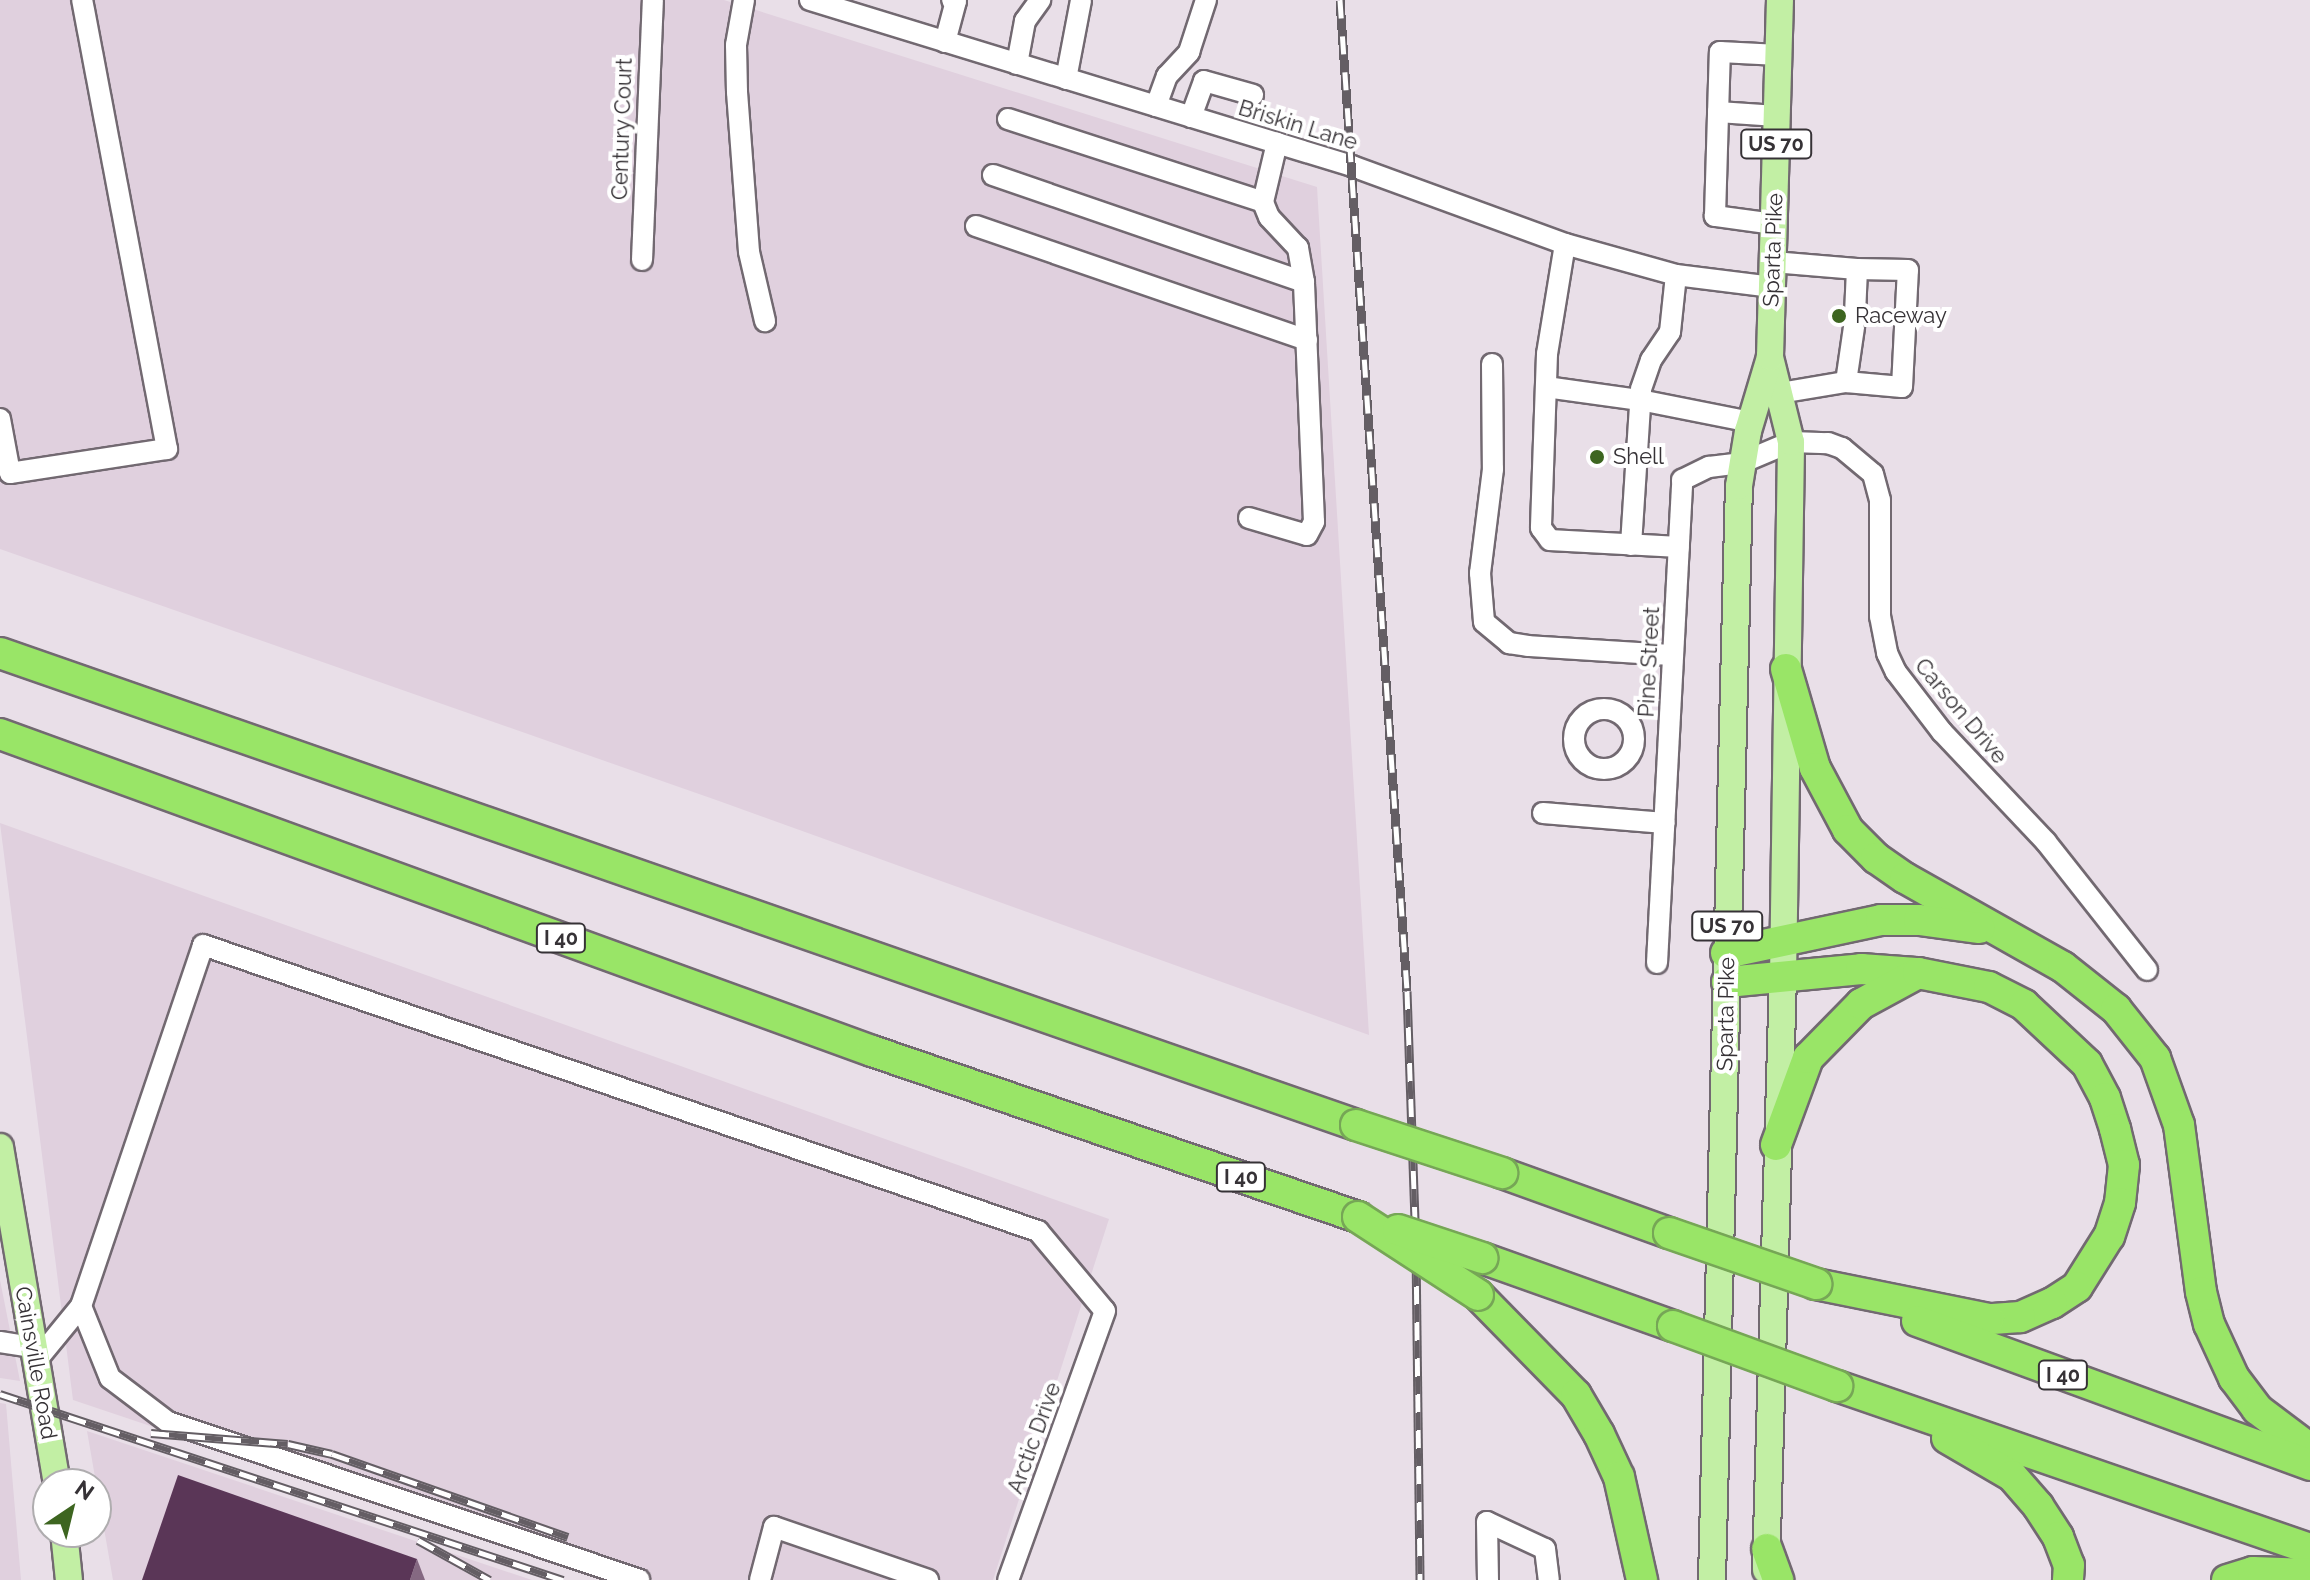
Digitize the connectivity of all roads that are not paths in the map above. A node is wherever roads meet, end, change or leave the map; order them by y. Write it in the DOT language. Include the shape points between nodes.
graph roads {
  1 [pos="82,0"];
  2 [pos="653,0"];
  3 [pos="744,0"];
  4 [pos="810,0"];
  5 [pos="952,0"];
  6 [pos="1040,0"];
  7 [pos="1081,0"];
  8 [pos="1206,0"];
  9 [pos="1780,0"];
  10 [pos="945,42"];
  11 [pos="1779,55"];
  12 [pos="1017,64"];
  13 [pos="1066,79"];
  14 [pos="1253,95"];
  15 [pos="1156,106"];
  16 [pos="1718,112"];
  17 [pos="1777,116"];
  18 [pos="1191,117"];
  19 [pos="1008,119"];
  20 [pos="1277,143"];
  21 [pos="993,175"];
  22 [pos="1263,202"];
  23 [pos="1774,224"];
  24 [pos="976,226"];
  25 [pos="1565,244"];
  26 [pos="642,260"];
  27 [pos="1857,269"];
  28 [pos="1676,275"];
  29 [pos="1772,275"];
  30 [pos="1304,282"];
  31 [pos="765,321"];
  32 [pos="1307,340"];
  33 [pos="1770,357"];
  34 [pos="1492,364"];
  35 [pos="1846,382"];
  36 [pos="1546,387"];
  37 [pos="1780,393"];
  38 [pos="1640,400"];
  39 [pos="0,419"];
  40 [pos="1751,422"];
  41 [pos="1791,442"];
  42 [pos="1741,463"];
  43 [pos="1249,518"];
  44 [pos="1631,545"];
  45 [pos="1679,547"];
  46 [pos="0,653"];
  47 [pos="1673,655"];
  48 [pos="1786,669"];
  49 [pos="0,734"];
  50 [pos="1634,736"];
  51 [pos="1669,740"];
  52 [pos="1543,813"];
  53 [pos="1665,823"];
  54 [pos="2004,934"];
  55 [pos="1781,944"];
  56 [pos="1657,963"];
  57 [pos="1727,967"];
  58 [pos="2147,970"];
  59 [pos="1918,973"];
  60 [pos="1783,978"];
  61 [pos="1776,1145"];
  62 [pos="0,1147"];
  63 [pos="1358,1217"];
  64 [pos="1816,1284"];
  65 [pos="81,1306"];
  66 [pos="0,1342"];
  67 [pos="34,1354"];
  68 [pos="1837,1386"];
  69 [pos="2310,1449"];
  70 [pos="2310,1465"];
  71 [pos="54,1468"];
  72 [pos="66,1548"];
  73 [pos="1767,1549"];
  74 [pos="2310,1549"];
  75 [pos="2310,1574"];
  76 [pos="69,1580"];
  77 [pos="639,1580"];
  78 [pos="760,1580"];
  79 [pos="928,1580"];
  80 [pos="1008,1580"];
  81 [pos="1488,1580"];
  82 [pos="1549,1580"];
  83 [pos="1642,1580"];
  84 [pos="1712,1580"];
  85 [pos="1766,1580"];
  86 [pos="1778,1580"];
  87 [pos="2068,1580"];
  88 [pos="2227,1580"];
  1 -- 39 [label="street" via="167,449 10,473"];
  2 -- 26 [label="street, Century Court"];
  3 -- 31 [label="street" via="736,45 737,92 749,252"];
  4 -- 10 [label="street, Briskin Lane"];
  5 -- 10 [label="street" via="956,1"];
  6 -- 12 [label="street" via="1025,21"];
  7 -- 13 [label="street"];
  8 -- 15 [label="street" via="1189,52 1167,76"];
  9 -- 11 [label="main road, Sparta Pike / US 70"];
  10 -- 12 [label="street, Briskin Lane"];
  11 -- 16 [label="street" via="1720,52"];
  11 -- 17 [label="main road, Sparta Pike / US 70"];
  12 -- 13 [label="street, Briskin Lane"];
  13 -- 15 [label="street, Briskin Lane"];
  14 -- 18 [label="street" via="1204,81"];
  15 -- 18 [label="street, Briskin Lane"];
  16 -- 17 [label="street"];
  16 -- 23 [label="street" via="1715,216"];
  17 -- 23 [label="main road, Sparta Pike / US 70"];
  18 -- 20 [label="street, Briskin Lane"];
  19 -- 22 [label="street"];
  20 -- 22 [label="street"];
  20 -- 25 [label="street, Briskin Lane"];
  21 -- 30 [label="street"];
  22 -- 30 [label="street" via="1269,217 1298,248"];
  23 -- 29 [label="main road, Sparta Pike / US 70"];
  24 -- 32 [label="street"];
  25 -- 28 [label="street, Briskin Lane"];
  25 -- 36 [label="street"];
  27 -- 29 [label="street, Briskin Lane"];
  27 -- 35 [label="street"];
  27 -- 35 [label="street, Briskin Lane" via="1908,270 1902,387"];
  28 -- 29 [label="street, Briskin Lane"];
  28 -- 38 [label="street" via="1670,332 1651,360"];
  29 -- 33 [label="main road, Sparta Pike / US 70"];
  30 -- 32 [label="street"];
  32 -- 43 [label="street" via="1314,522 1307,535"];
  33 -- 37 [label="main road, Sparta Pike / US 70"];
  33 -- 40 [label="main road, Sparta Pike / US 70"];
  34 -- 47 [label="street" via="1493,469 1480,573 1484,622 1519,645"];
  35 -- 37 [label="street"];
  36 -- 38 [label="street"];
  36 -- 44 [label="street" via="1540,514 1544,536"];
  37 -- 41 [label="main road, Sparta Pike / US 70"];
  38 -- 40 [label="street"];
  38 -- 44 [label="street"];
  40 -- 42 [label="main road, Sparta Pike / US 70"];
  41 -- 42 [label="street, Pine Street"];
  41 -- 48 [label="main road, Sparta Pike / US 70"];
  41 -- 58 [label="street, Carson Drive" via="1842,448 1873,474 1880,500 1880,616 1896,672 1942,732 2046,842"];
  42 -- 45 [label="street, Pine Street" via="1709,467 1682,480"];
  42 -- 57 [label="main road, Sparta Pike / US 70"];
  44 -- 45 [label="street"];
  45 -- 47 [label="street, Pine Street"];
  46 -- 64 [label="highway, I 40, bridge"];
  47 -- 51 [label="street, Pine Street"];
  48 -- 54 [label="highway" via="1815,768 1848,830 1905,878"];
  48 -- 55 [label="main road, Sparta Pike / US 70"];
  49 -- 63 [label="highway, I 40" via="872,1051"];
  50 -- 51 [label="street"];
  51 -- 53 [label="street, Pine Street"];
  52 -- 53 [label="street"];
  53 -- 56 [label="street, Pine Street"];
  54 -- 55 [label="highway" via="1961,924 1881,920"];
  54 -- 69 [label="highway" via="2063,967 2116,1009 2155,1058 2179,1125 2209,1324 2234,1378 2257,1409"];
  55 -- 57 [label="highway"];
  55 -- 60 [label="main road, Sparta Pike / US 70"];
  57 -- 60 [label="highway"];
  57 -- 84 [label="main road, Sparta Pike / US 70"];
  59 -- 60 [label="highway" via="1861,969"];
  59 -- 61 [label="highway" via="1861,1004 1808,1058"];
  59 -- 64 [label="highway" via="1989,987 2024,1005 2087,1064 2105,1098 2124,1165 2120,1203 2109,1236 2077,1287 2020,1317 1949,1313"];
  60 -- 61 [label="main road, Sparta Pike / US 70"];
  61 -- 73 [label="main road, Sparta Pike / US 70"];
  62 -- 67 [label="main road, Cainsville Road"];
  63 -- 68 [label="highway, I 40, bridge"];
  63 -- 83 [label="highway, bridge" via="1478,1295 1576,1395 1619,1477"];
  64 -- 70 [label="highway, I 40"];
  65 -- 67 [label="street"];
  65 -- 77 [label="street" via="110,1378 168,1422"];
  65 -- 80 [label="street, Arctic Drive" via="203,945 1038,1231 1105,1311"];
  66 -- 67 [label="street"];
  67 -- 71 [label="main road, Cainsville Road"];
  68 -- 74 [label="highway, I 40"];
  68 -- 87 [label="highway" via="1945,1437 2012,1476 2058,1537 2069,1565"];
  72 -- 76 [label="main road"];
  73 -- 85 [label="main road, Sparta Pike / US 70"];
  73 -- 86 [label="highway"];
  75 -- 88 [label="highway" via="2253,1572"];
  78 -- 79 [label="street" via="774,1527"];
  81 -- 82 [label="street" via="1487,1522 1545,1549"];
}
